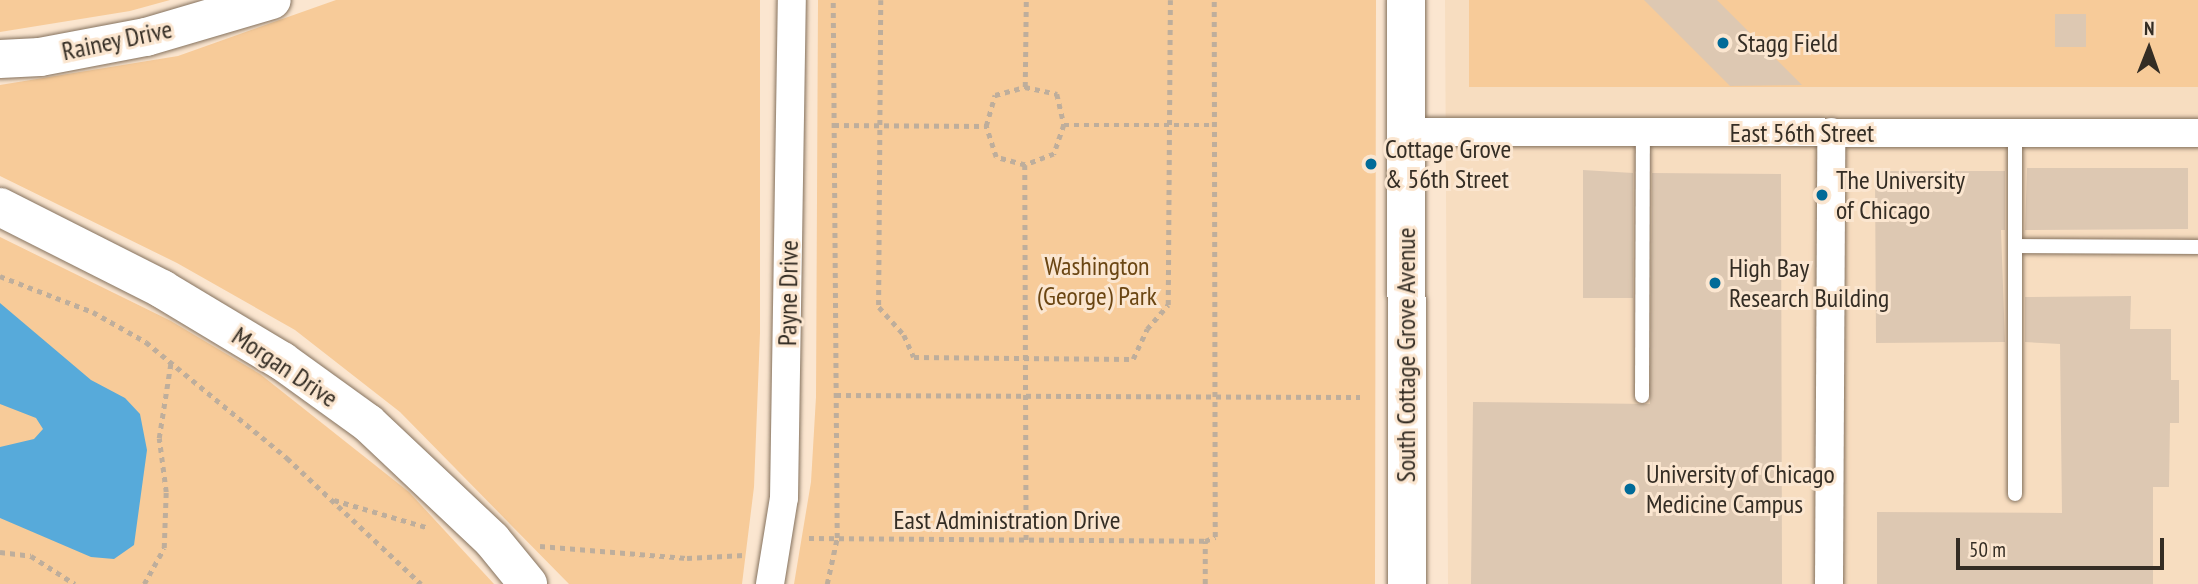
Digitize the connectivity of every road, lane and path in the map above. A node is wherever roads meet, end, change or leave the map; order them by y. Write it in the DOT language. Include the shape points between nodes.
graph roads {
  1 [pos="272,0"];
  2 [pos="792,0"];
  3 [pos="833,0"];
  4 [pos="881,0"];
  5 [pos="1026,0"];
  6 [pos="1170,0"];
  7 [pos="1214,0"];
  8 [pos="1406,0"];
  9 [pos="0,59"];
  10 [pos="1025,87"];
  11 [pos="834,125"];
  12 [pos="880,125"];
  13 [pos="1064,125"];
  14 [pos="1169,125"];
  15 [pos="1215,125"];
  16 [pos="986,126"];
  17 [pos="1405,132"];
  18 [pos="1643,132"];
  19 [pos="1831,132"];
  20 [pos="2015,133"];
  21 [pos="2198,133"];
  22 [pos="1025,165"];
  23 [pos="0,207"];
  24 [pos="2016,246"];
  25 [pos="2198,247"];
  26 [pos="0,276"];
  27 [pos="1025,358"];
  28 [pos="172,361"];
  29 [pos="836,395"];
  30 [pos="1025,396"];
  31 [pos="1217,396"];
  32 [pos="1642,396"];
  33 [pos="1360,397"];
  34 [pos="2015,494"];
  35 [pos="333,499"];
  36 [pos="432,529"];
  37 [pos="809,538"];
  38 [pos="837,538"];
  39 [pos="1026,540"];
  40 [pos="1205,541"];
  41 [pos="532,545"];
  42 [pos="0,552"];
  43 [pos="744,555"];
  44 [pos="75,584"];
  45 [pos="144,584"];
  46 [pos="421,584"];
  47 [pos="528,584"];
  48 [pos="770,584"];
  49 [pos="827,584"];
  50 [pos="1205,584"];
  51 [pos="1407,584"];
  52 [pos="1829,584"];
  1 -- 9 [label="street, Rainey Drive" via="146,37 40,57"];
  2 -- 48 [label="street, Payne Drive" via="784,498"];
  3 -- 11 [label="path"];
  4 -- 12 [label="path"];
  5 -- 10 [label="path"];
  6 -- 14 [label="path"];
  7 -- 15 [label="path"];
  8 -- 17 [label="street, South Cottage Grove Avenue"];
  10 -- 13 [label="path" via="1057,94"];
  10 -- 16 [label="path" via="995,95"];
  11 -- 12 [label="path"];
  11 -- 29 [label="path"];
  12 -- 16 [label="path"];
  12 -- 27 [label="path" via="879,307 904,335 914,358"];
  13 -- 14 [label="path"];
  13 -- 22 [label="path" via="1055,154"];
  14 -- 15 [label="path"];
  14 -- 27 [label="path" via="1168,305 1147,329 1133,359"];
  15 -- 31 [label="path"];
  16 -- 22 [label="path" via="996,156"];
  17 -- 18 [label="street, East 56th Street"];
  17 -- 51 [label="street, South Cottage Grove Avenue"];
  18 -- 19 [label="street, East 56th Street"];
  18 -- 32 [label="lane"];
  19 -- 20 [label="street, East 56th Street"];
  19 -- 52 [label="street"];
  20 -- 21 [label="street, East 56th Street"];
  20 -- 24 [label="lane"];
  22 -- 27 [label="path"];
  23 -- 47 [label="street, Morgan Drive" via="162,289 282,361 368,423 492,540"];
  24 -- 25 [label="lane"];
  24 -- 34 [label="lane"];
  26 -- 28 [label="path" via="93,312"];
  27 -- 30 [label="path"];
  28 -- 35 [label="path"];
  28 -- 45 [label="path" via="159,438 166,492 164,548"];
  29 -- 30 [label="path"];
  29 -- 38 [label="path"];
  30 -- 31 [label="path"];
  30 -- 39 [label="path"];
  31 -- 33 [label="path"];
  31 -- 40 [label="path" via="1218,529 1216,537"];
  35 -- 36 [label="path"];
  35 -- 46 [label="path"];
  37 -- 38 [label="path, East Administration Drive"];
  38 -- 39 [label="path, East Administration Drive"];
  38 -- 49 [label="path"];
  39 -- 40 [label="path, East Administration Drive"];
  40 -- 50 [label="path"];
  41 -- 43 [label="path" via="687,558"];
  42 -- 44 [label="path" via="31,556"];
}
